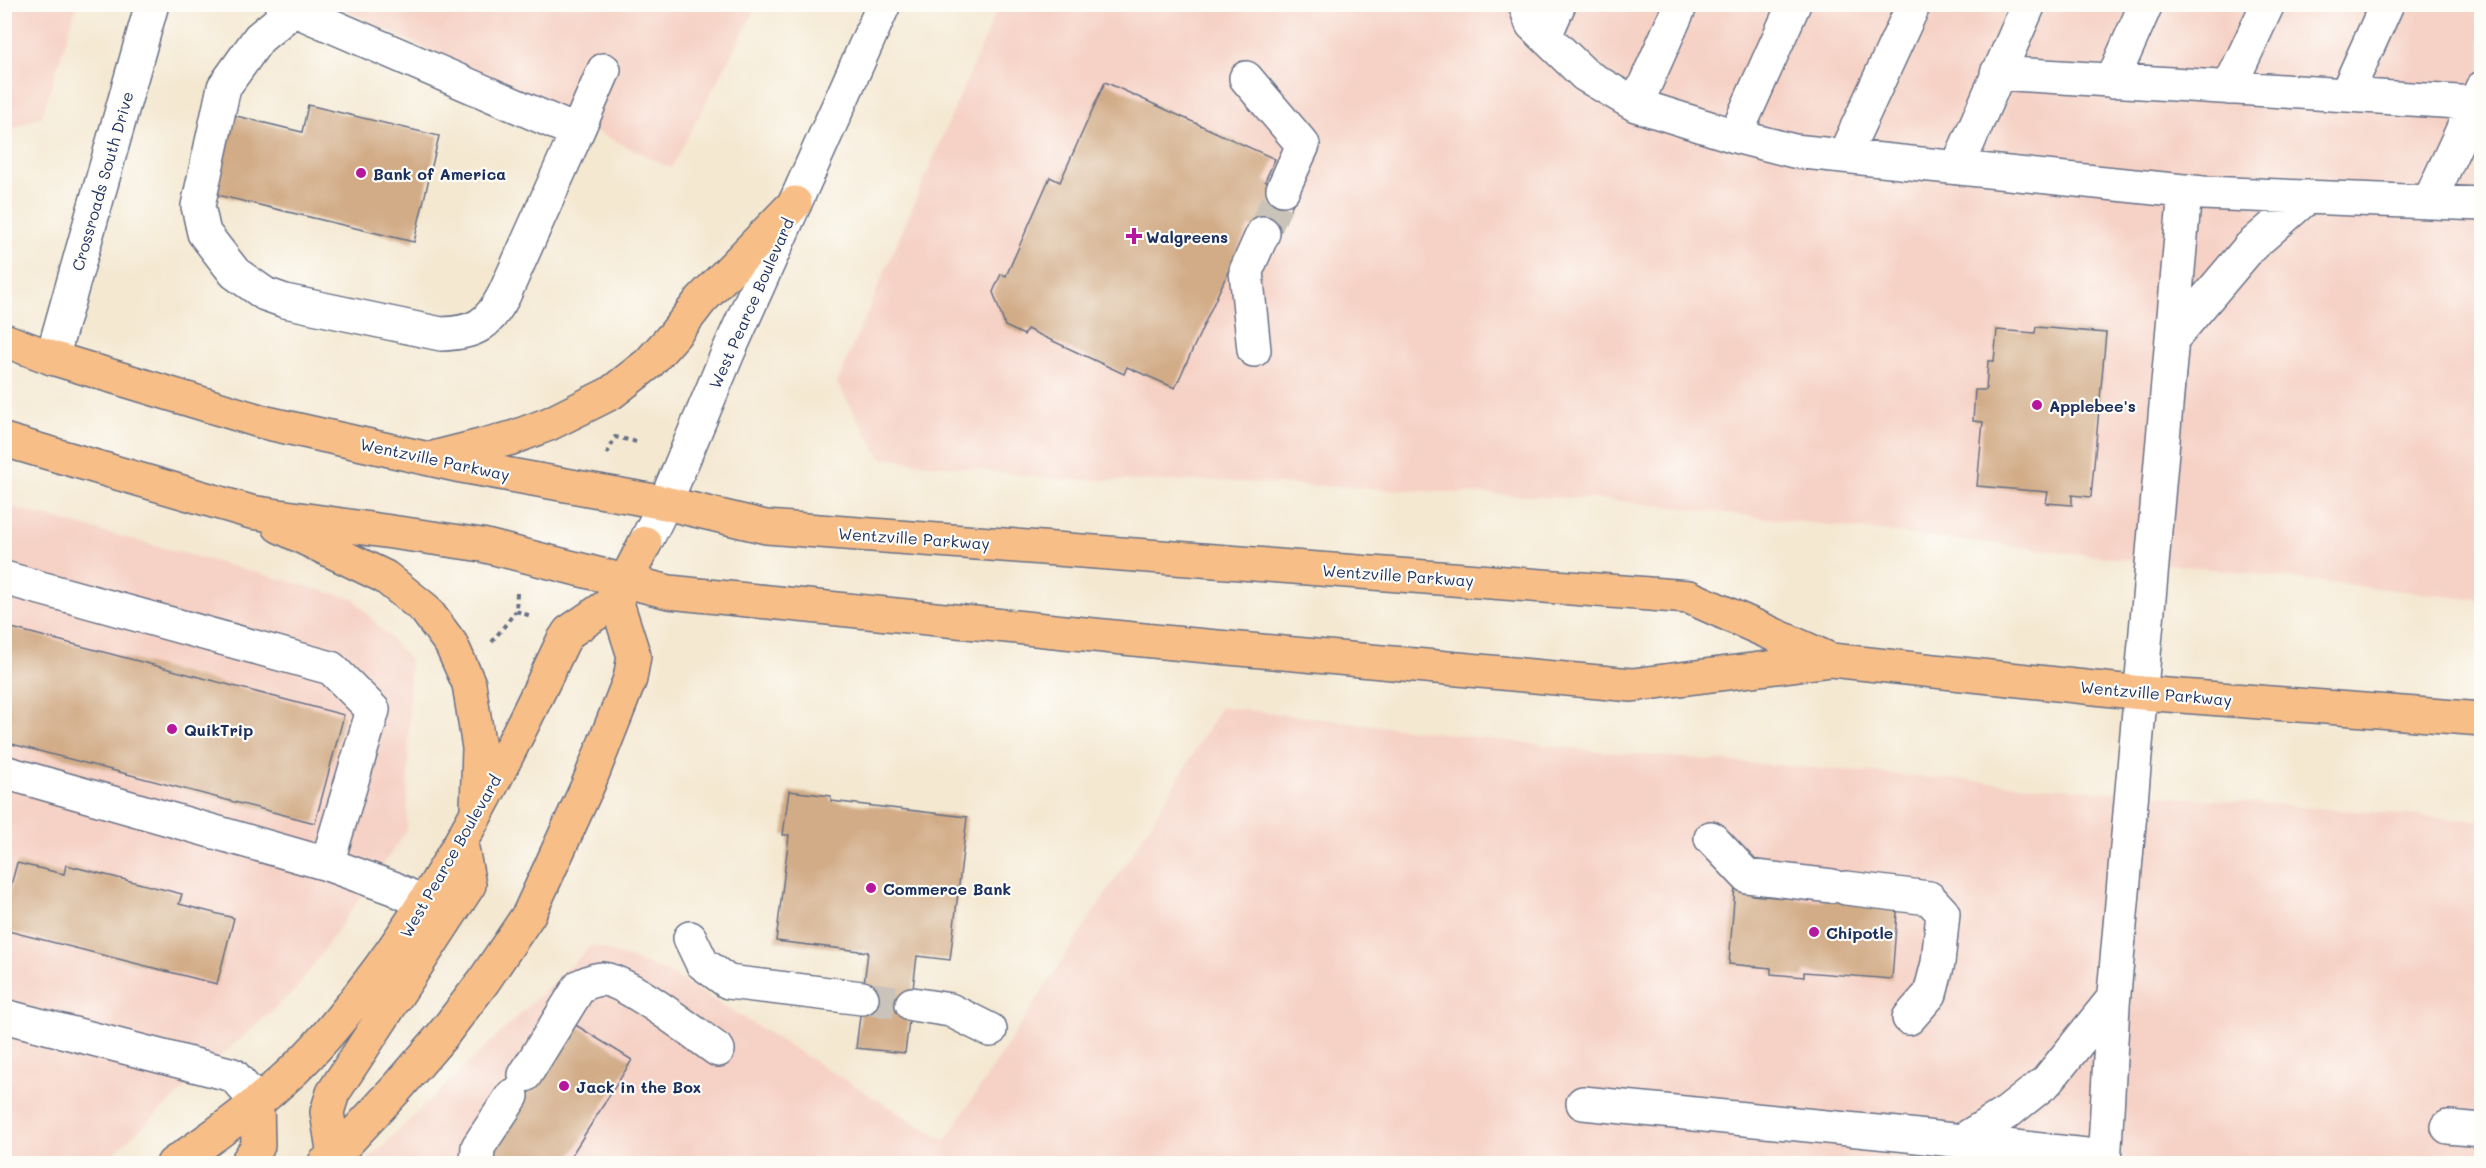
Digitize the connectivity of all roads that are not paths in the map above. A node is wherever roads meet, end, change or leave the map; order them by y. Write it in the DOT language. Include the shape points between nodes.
graph roads {
  1 [pos="152,4"];
  2 [pos="884,4"];
  3 [pos="1525,4"];
  4 [pos="1559,4"];
  5 [pos="1681,4"];
  6 [pos="1794,4"];
  7 [pos="1914,4"];
  8 [pos="2028,4"];
  9 [pos="2146,4"];
  10 [pos="2268,4"];
  11 [pos="2387,4"];
  12 [pos="287,7"];
  13 [pos="1545,36"];
  14 [pos="604,70"];
  15 [pos="1997,73"];
  16 [pos="1246,78"];
  17 [pos="2112,81"];
  18 [pos="2229,88"];
  19 [pos="2346,95"];
  20 [pos="2478,95"];
  21 [pos="1636,105"];
  22 [pos="577,132"];
  23 [pos="1735,136"];
  24 [pos="1844,156"];
  25 [pos="1957,168"];
  26 [pos="1283,189"];
  27 [pos="2185,191"];
  28 [pos="2307,197"];
  29 [pos="2429,202"];
  30 [pos="795,203"];
  31 [pos="2481,204"];
  32 [pos="1263,233"];
  33 [pos="2173,338"];
  34 [pos="4,340"];
  35 [pos="1254,350"];
  36 [pos="52,358"];
  37 [pos="4,440"];
  38 [pos="432,458"];
  39 [pos="665,503"];
  40 [pos="251,512"];
  41 [pos="645,543"];
  42 [pos="4,578"];
  43 [pos="620,590"];
  44 [pos="1831,660"];
  45 [pos="2142,693"];
  46 [pos="2481,719"];
  47 [pos="4,772"];
  48 [pos="477,813"];
  49 [pos="1711,838"];
  50 [pos="461,843"];
  51 [pos="327,864"];
  52 [pos="424,903"];
  53 [pos="690,938"];
  54 [pos="862,998"];
  55 [pos="2113,999"];
  56 [pos="912,1004"];
  57 [pos="4,1016"];
  58 [pos="1909,1018"];
  59 [pos="990,1030"];
  60 [pos="718,1050"];
  61 [pos="257,1102"];
  62 [pos="1583,1102"];
  63 [pos="2448,1127"];
  64 [pos="2481,1130"];
  65 [pos="1961,1141"];
  66 [pos="329,1160"];
  67 [pos="2104,1160"];
  68 [pos="173,1164"];
  69 [pos="246,1164"];
  70 [pos="477,1164"];
  1 -- 36 [label="street, Crossroads South Drive"];
  2 -- 30 [label="street, West Pearce Boulevard"];
  3 -- 13 [label="street" via="1532,24"];
  4 -- 13 [label="street"];
  5 -- 21 [label="street"];
  6 -- 23 [label="street"];
  7 -- 24 [label="street"];
  8 -- 15 [label="street"];
  9 -- 17 [label="street"];
  10 -- 18 [label="street"];
  11 -- 19 [label="street"];
  12 -- 22 [label="street"];
  12 -- 22 [label="street" via="224,87 198,206 204,232 220,254 235,273 265,294 441,334 479,328 494,315"];
  13 -- 21 [label="street" via="1585,75"];
  14 -- 22 [label="street"];
  15 -- 17 [label="street"];
  15 -- 25 [label="street"];
  16 -- 26 [label="street" via="1303,145"];
  17 -- 18 [label="street"];
  18 -- 19 [label="street"];
  19 -- 20 [label="street"];
  20 -- 29 [label="street"];
  21 -- 23 [label="street"];
  23 -- 24 [label="street" via="1794,151"];
  24 -- 25 [label="street"];
  25 -- 27 [label="street"];
  27 -- 28 [label="street"];
  27 -- 33 [label="street"];
  28 -- 29 [label="street"];
  28 -- 33 [label="street" via="2250,247"];
  29 -- 31 [label="street"];
  30 -- 38 [label="main road" via="701,300 648,364 611,393 540,428"];
  30 -- 39 [label="street, West Pearce Boulevard"];
  32 -- 35 [label="street" via="1246,271"];
  33 -- 45 [label="street"];
  34 -- 36 [label="main road, Wentzville Parkway"];
  36 -- 38 [label="main road, Wentzville Parkway" via="263,422"];
  37 -- 40 [label="main road, Wentzville Parkway"];
  38 -- 39 [label="main road, Wentzville Parkway"];
  39 -- 41 [label="street, West Pearce Boulevard"];
  39 -- 44 [label="main road, Wentzville Parkway" via="766,527 1689,597"];
  40 -- 43 [label="main road, Wentzville Parkway" via="482,545"];
  40 -- 48 [label="main road" via="386,577 425,609 451,644 469,684 479,748"];
  41 -- 43 [label="main road, West Pearce Boulevard"];
  42 -- 51 [label="street" via="331,668 373,710"];
  43 -- 44 [label="main road, Wentzville Parkway" via="1632,685"];
  43 -- 48 [label="main road, West Pearce Boulevard" via="563,641"];
  43 -- 66 [label="main road" via="634,656 630,679 588,785 529,914 441,1037"];
  44 -- 45 [label="main road, Wentzville Parkway"];
  45 -- 46 [label="main road, Wentzville Parkway"];
  45 -- 55 [label="street"];
  47 -- 51 [label="street"];
  48 -- 50 [label="main road, West Pearce Boulevard"];
  49 -- 58 [label="street" via="1747,876 1929,898 1943,913 1938,963 1930,994"];
  50 -- 52 [label="main road, West Pearce Boulevard"];
  50 -- 66 [label="main road" via="468,885 333,1094 327,1112"];
  51 -- 52 [label="street"];
  52 -- 61 [label="main road, West Pearce Boulevard" via="399,944 343,1017 284,1080"];
  53 -- 54 [label="street" via="702,963 728,982"];
  55 -- 65 [label="street" via="2047,1081 2008,1112"];
  55 -- 67 [label="street"];
  56 -- 59 [label="street" via="950,1010"];
  57 -- 61 [label="street" via="233,1074"];
  60 -- 70 [label="street" via="628,988 603,979 591,981 580,987 478,1147"];
  61 -- 68 [label="main road, West Pearce Boulevard"];
  61 -- 69 [label="main road" via="258,1146"];
  62 -- 65 [label="street"];
  63 -- 64 [label="street"];
  65 -- 67 [label="street"];
}
